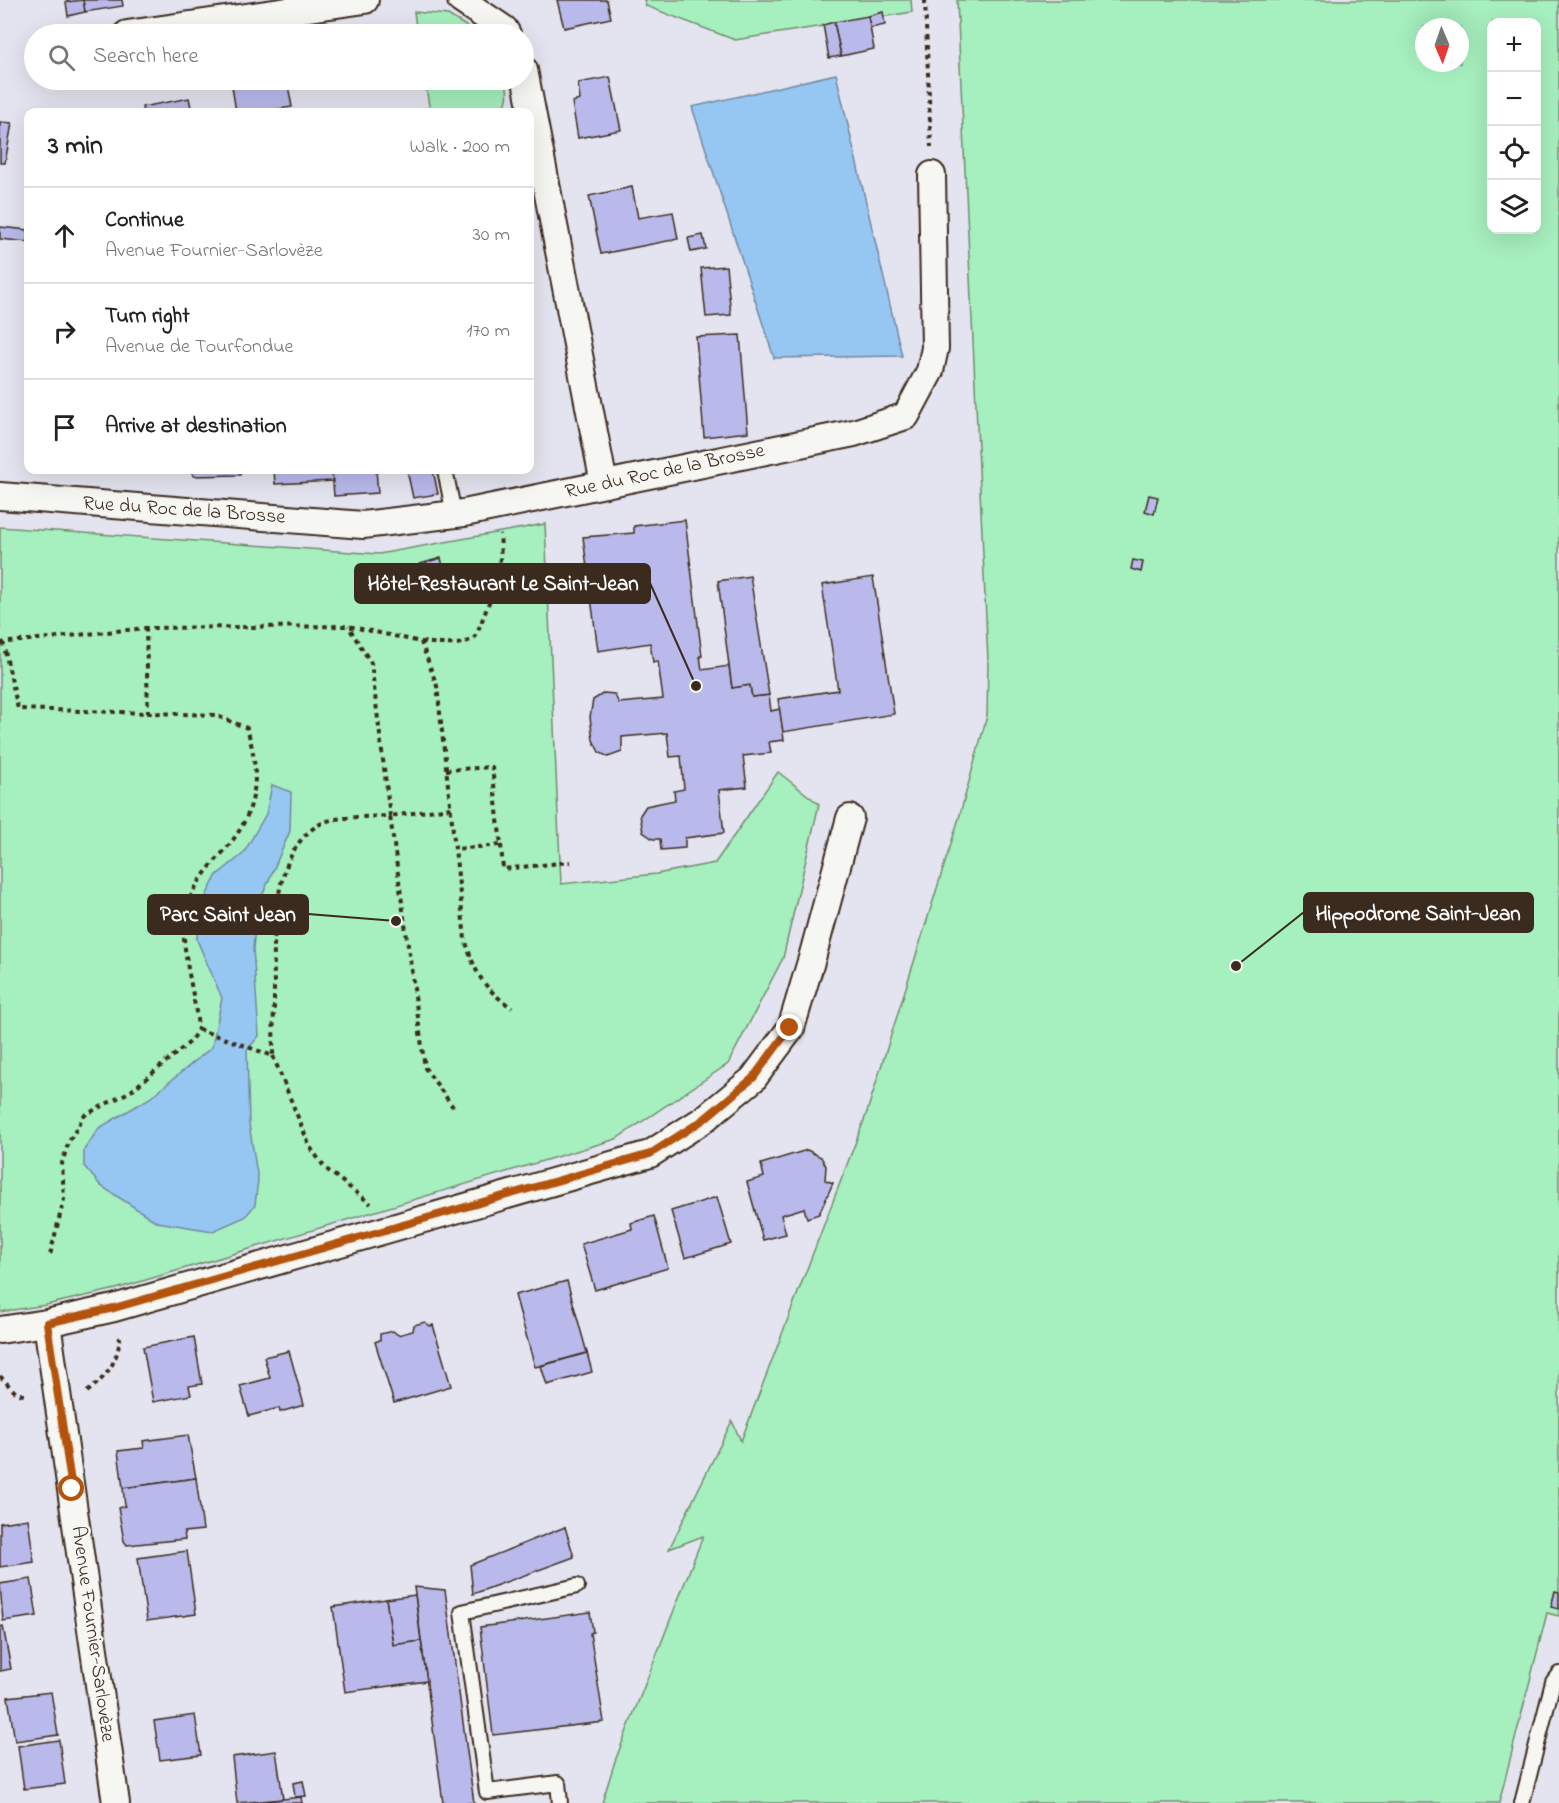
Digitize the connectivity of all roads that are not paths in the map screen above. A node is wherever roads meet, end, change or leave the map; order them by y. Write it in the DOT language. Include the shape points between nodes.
graph roads {
  1 [pos="365,0"];
  2 [pos="461,0"];
  3 [pos="197,24"];
  4 [pos="497,24"];
  5 [pos="527,90"];
  6 [pos="529,108"];
  7 [pos="534,147"];
  8 [pos="932,175"];
  9 [pos="446,474"];
  10 [pos="604,484"];
  11 [pos="0,496"];
  12 [pos="454,514"];
  13 [pos="850,818"];
  14 [pos="47,1323"];
  15 [pos="0,1330"];
  16 [pos="577,1586"];
  17 [pos="1559,1674"];
  18 [pos="116,1803"];
  19 [pos="560,1803"];
  20 [pos="1522,1803"];
  1 -- 3 [label="street"];
  2 -- 4 [label="street"];
  5 -- 6 [label="street"];
  7 -- 10 [label="street"];
  8 -- 10 [label="street, Rue du Roc de la Brosse" via="935,348 930,371 906,416 854,433"];
  9 -- 12 [label="lane"];
  10 -- 12 [label="street, Rue du Roc de la Brosse"];
  11 -- 12 [label="street, Rue du Roc de la Brosse" via="363,525"];
  13 -- 14 [label="street" via="790,1028 753,1078 703,1120 650,1154 125,1305"];
  14 -- 15 [label="street"];
  14 -- 18 [label="street, Avenue Fournier-Sarlovèze"];
  16 -- 19 [label="lane" via="462,1612 487,1792 558,1783"];
  17 -- 20 [label="lane" via="1553,1682"];
}
